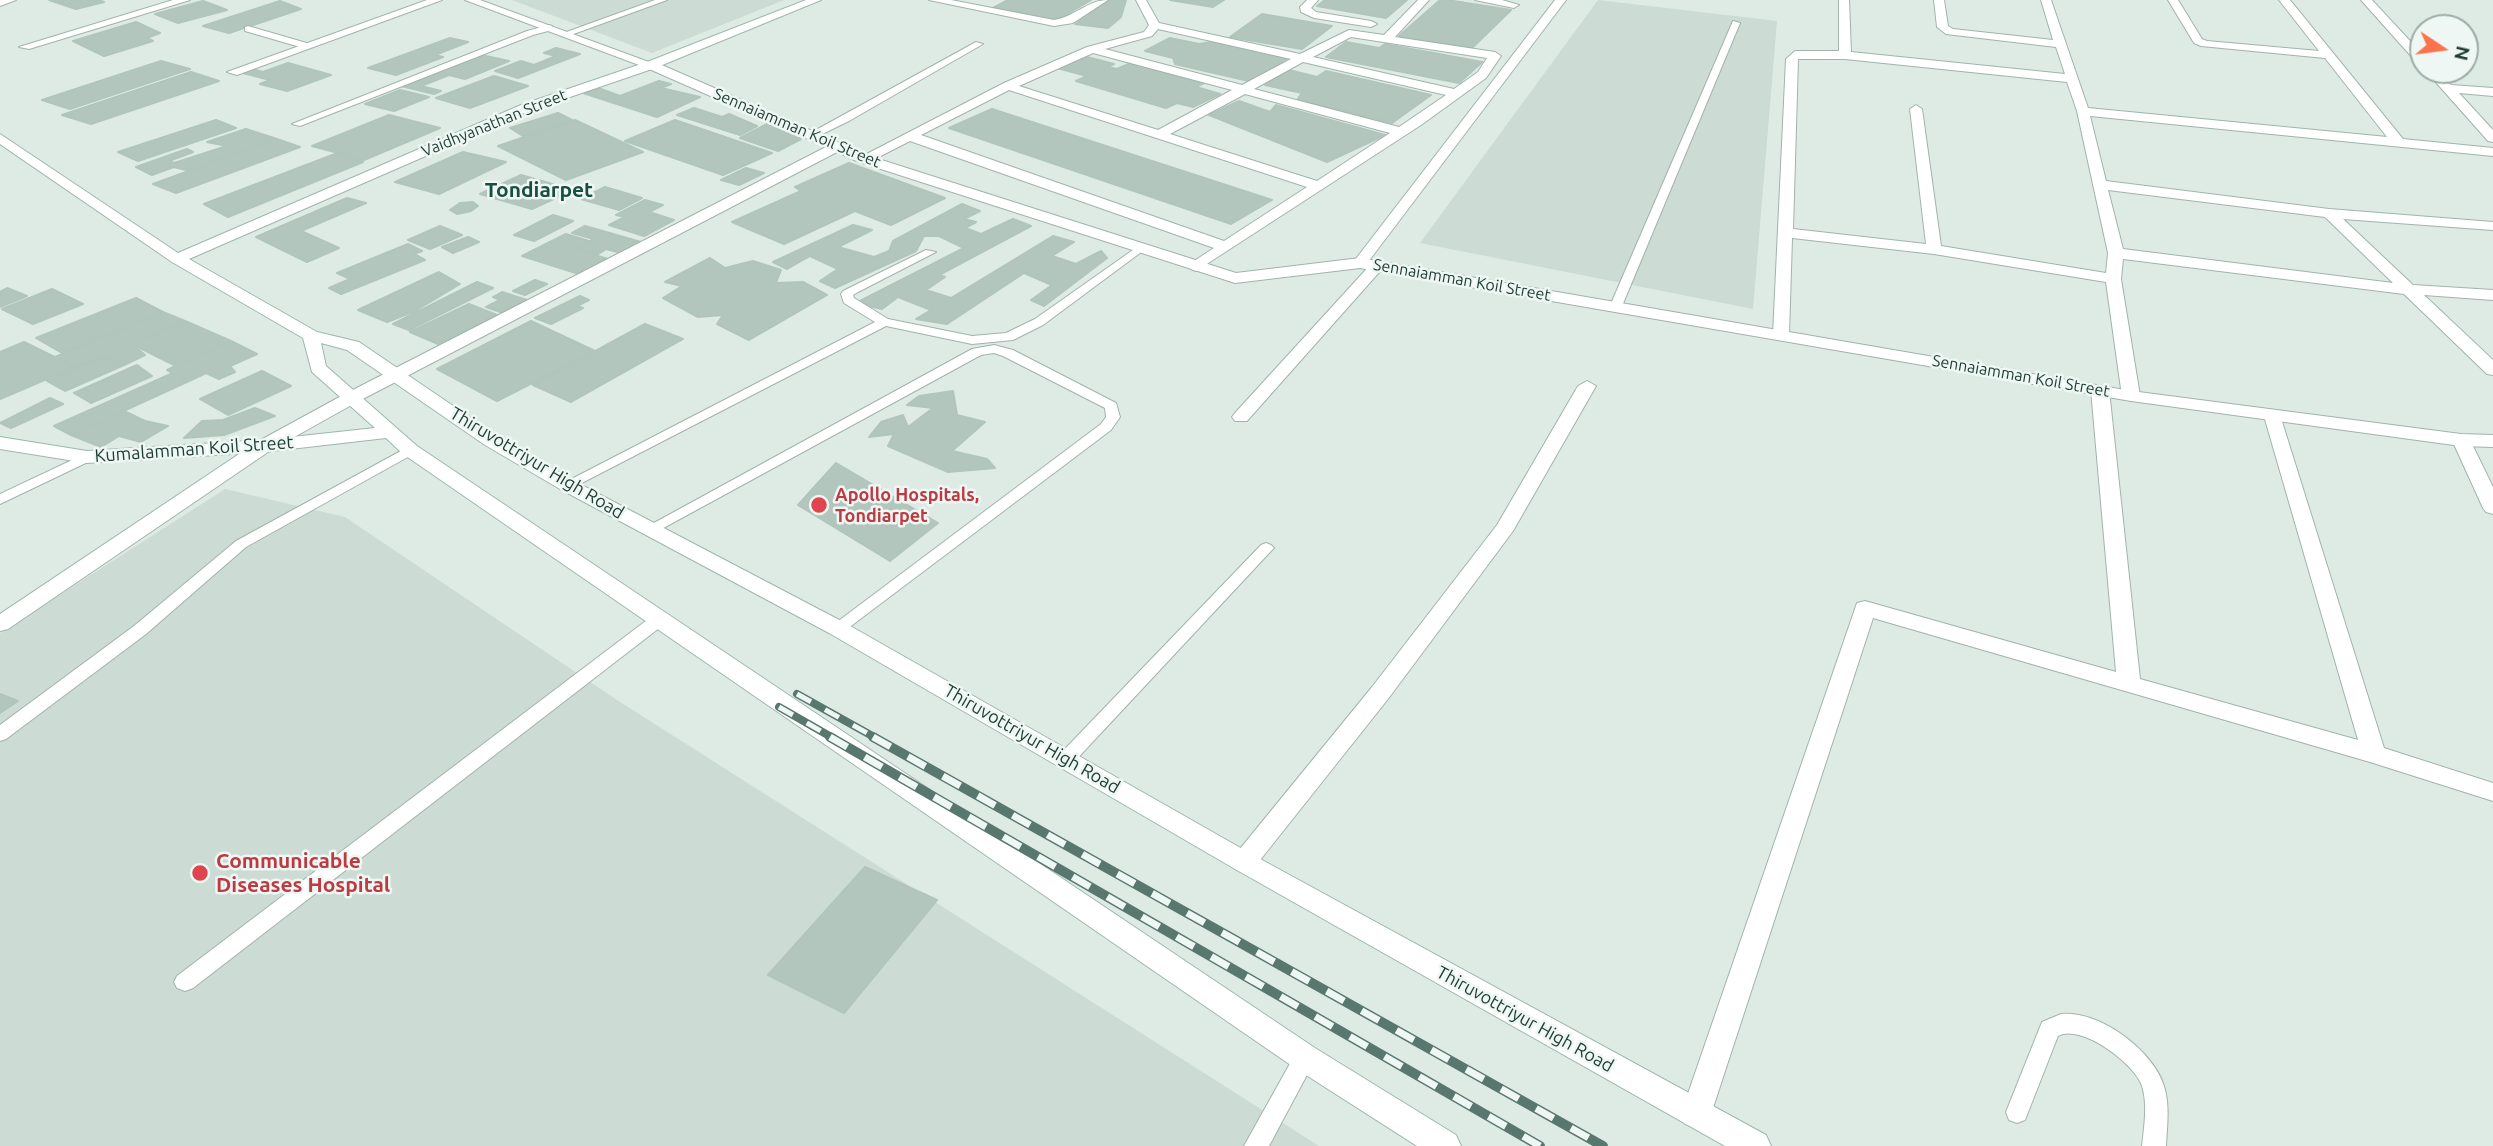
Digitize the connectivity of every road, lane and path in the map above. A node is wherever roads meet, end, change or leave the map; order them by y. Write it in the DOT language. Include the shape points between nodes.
graph roads {
  1 [pos="10,0"];
  2 [pos="186,0"];
  3 [pos="437,0"];
  4 [pos="470,0"];
  5 [pos="663,0"];
  6 [pos="816,0"];
  7 [pos="934,0"];
  8 [pos="993,0"];
  9 [pos="1103,0"];
  10 [pos="1141,0"];
  11 [pos="1313,0"];
  12 [pos="1424,0"];
  13 [pos="1480,0"];
  14 [pos="1561,0"];
  15 [pos="1844,0"];
  16 [pos="1939,0"];
  17 [pos="2046,0"];
  18 [pos="2174,0"];
  19 [pos="2284,0"];
  20 [pos="2366,0"];
  21 [pos="0,3"];
  22 [pos="1514,5"];
  23 [pos="977,8"];
  24 [pos="1736,23"];
  25 [pos="1155,24"];
  26 [pos="549,28"];
  27 [pos="248,29"];
  28 [pos="1393,32"];
  29 [pos="565,34"];
  30 [pos="979,44"];
  31 [pos="2061,44"];
  32 [pos="307,46"];
  33 [pos="25,47"];
  34 [pos="2409,47"];
  35 [pos="1091,49"];
  36 [pos="1844,55"];
  37 [pos="2328,55"];
  38 [pos="1305,57"];
  39 [pos="651,65"];
  40 [pos="233,72"];
  41 [pos="2073,79"];
  42 [pos="2443,84"];
  43 [pos="1007,86"];
  44 [pos="2447,88"];
  45 [pos="1242,90"];
  46 [pos="2493,92"];
  47 [pos="1456,93"];
  48 [pos="1916,109"];
  49 [pos="2083,111"];
  50 [pos="297,124"];
  51 [pos="1402,132"];
  52 [pos="1158,135"];
  53 [pos="810,136"];
  54 [pos="910,136"];
  55 [pos="0,138"];
  56 [pos="2493,138"];
  57 [pos="2398,142"];
  58 [pos="836,147"];
  59 [pos="2493,152"];
  60 [pos="864,159"];
  61 [pos="2098,184"];
  62 [pos="1319,186"];
  63 [pos="2329,213"];
  64 [pos="2493,226"];
  65 [pos="1785,233"];
  66 [pos="1224,246"];
  67 [pos="1140,248"];
  68 [pos="1934,249"];
  69 [pos="930,252"];
  70 [pos="2116,253"];
  71 [pos="177,259"];
  72 [pos="1369,265"];
  73 [pos="1196,266"];
  74 [pos="2113,279"];
  75 [pos="2412,291"];
  76 [pos="2493,295"];
  77 [pos="1616,306"];
  78 [pos="884,322"];
  79 [pos="1782,335"];
  80 [pos="311,336"];
  81 [pos="2493,370"];
  82 [pos="395,375"];
  83 [pos="1587,386"];
  84 [pos="2100,390"];
  85 [pos="2131,396"];
  86 [pos="351,398"];
  87 [pos="2273,416"];
  88 [pos="1241,417"];
  89 [pos="390,432"];
  90 [pos="2461,440"];
  91 [pos="2493,441"];
  92 [pos="0,443"];
  93 [pos="264,446"];
  94 [pos="410,450"];
  95 [pos="87,457"];
  96 [pos="567,485"];
  97 [pos="0,500"];
  98 [pos="2493,508"];
  99 [pos="651,529"];
  100 [pos="1266,548"];
  101 [pos="661,618"];
  102 [pos="0,624"];
  103 [pos="837,628"];
  104 [pos="2129,684"];
  105 [pos="0,734"];
  106 [pos="2374,754"];
  107 [pos="1067,758"];
  108 [pos="2493,792"];
  109 [pos="1244,863"];
  110 [pos="185,982"];
  111 [pos="1305,1058"];
  112 [pos="2017,1112"];
  113 [pos="1696,1114"];
  114 [pos="1256,1146"];
  115 [pos="1445,1146"];
  116 [pos="1755,1146"];
  117 [pos="2154,1146"];
  1 -- 21 [label="street"];
  2 -- 33 [label="street"];
  3 -- 32 [label="street"];
  4 -- 26 [label="street, Sennaiamman Koil Street"];
  5 -- 29 [label="lane"];
  6 -- 39 [label="street, Vaidhyanathan Street"];
  7 -- 23 [label="street"];
  8 -- 23 [label="street"];
  9 -- 23 [label="street" via="1062,23"];
  10 -- 25 [label="street"];
  11 -- 28 [label="street" via="1306,12"];
  12 -- 28 [label="street"];
  13 -- 22 [label="street"];
  14 -- 72 [label="street"];
  15 -- 36 [label="street"];
  16 -- 31 [label="street" via="1943,27 1950,32"];
  17 -- 31 [label="street"];
  18 -- 37 [label="street" via="2198,41 2205,44"];
  19 -- 37 [label="street"];
  20 -- 34 [label="street"];
  24 -- 77 [label="lane"];
  25 -- 35 [label="street" via="1148,34"];
  25 -- 38 [label="street"];
  26 -- 29 [label="street, Sennaiamman Koil Street"];
  26 -- 50 [label="lane"];
  27 -- 32 [label="lane"];
  28 -- 38 [label="street" via="1349,33"];
  28 -- 47 [label="street" via="1495,56 1482,75"];
  29 -- 39 [label="street, Sennaiamman Koil Street"];
  30 -- 53 [label="lane"];
  31 -- 41 [label="street"];
  32 -- 40 [label="street"];
  35 -- 43 [label="street"];
  35 -- 45 [label="street"];
  36 -- 41 [label="street"];
  36 -- 65 [label="street" via="1804,53 1792,59"];
  37 -- 57 [label="street"];
  38 -- 45 [label="street"];
  38 -- 47 [label="street"];
  39 -- 53 [label="street, Sennaiamman Koil Street"];
  39 -- 71 [label="street, Vaidhyanathan Street" via="525,108"];
  41 -- 49 [label="street"];
  42 -- 44 [label="street"];
  43 -- 52 [label="street"];
  43 -- 54 [label="street"];
  44 -- 46 [label="street"];
  44 -- 56 [label="street"];
  45 -- 51 [label="street"];
  45 -- 52 [label="street"];
  47 -- 51 [label="street"];
  48 -- 68 [label="street"];
  49 -- 57 [label="street"];
  49 -- 61 [label="street"];
  51 -- 62 [label="street"];
  52 -- 62 [label="street"];
  53 -- 58 [label="street, Sennaiamman Koil Street"];
  54 -- 60 [label="street"];
  54 -- 66 [label="street"];
  55 -- 71 [label="street, Thiruvottriyur High Road"];
  57 -- 59 [label="street"];
  58 -- 60 [label="street, Sennaiamman Koil Street"];
  58 -- 82 [label="street"];
  60 -- 67 [label="street, Sennaiamman Koil Street"];
  61 -- 63 [label="street"];
  61 -- 70 [label="street"];
  62 -- 66 [label="street"];
  63 -- 64 [label="street"];
  63 -- 75 [label="street"];
  65 -- 68 [label="street"];
  65 -- 79 [label="street"];
  66 -- 73 [label="street"];
  67 -- 73 [label="street, Sennaiamman Koil Street"];
  67 -- 78 [label="lane" via="1039,322 1009,337 972,340"];
  68 -- 74 [label="street"];
  69 -- 78 [label="lane" via="848,294 848,300"];
  70 -- 74 [label="street"];
  70 -- 75 [label="street"];
  71 -- 80 [label="street, Thiruvottriyur High Road"];
  72 -- 73 [label="street, Sennaiamman Koil Street" via="1235,278"];
  72 -- 77 [label="street, Sennaiamman Koil Street"];
  72 -- 88 [label="street"];
  74 -- 85 [label="street"];
  75 -- 76 [label="street"];
  75 -- 81 [label="street"];
  77 -- 79 [label="street, Sennaiamman Koil Street"];
  78 -- 96 [label="lane"];
  79 -- 84 [label="street, Sennaiamman Koil Street"];
  80 -- 82 [label="street, Thiruvottriyur High Road" via="353,346"];
  80 -- 86 [label="street" via="318,368"];
  82 -- 86 [label="street"];
  82 -- 96 [label="street, Thiruvottriyur High Road" via="492,442"];
  83 -- 109 [label="street" via="1506,527"];
  84 -- 85 [label="street, Sennaiamman Koil Street"];
  84 -- 104 [label="street"];
  85 -- 87 [label="street, Sennaiamman Koil Street"];
  86 -- 89 [label="street"];
  86 -- 93 [label="street"];
  87 -- 90 [label="street, Sennaiamman Koil Street"];
  87 -- 106 [label="street"];
  89 -- 93 [label="street, Kumalamman Koil Street"];
  89 -- 94 [label="street"];
  90 -- 91 [label="street, Sennaiamman Koil Street"];
  90 -- 98 [label="street"];
  92 -- 95 [label="street, Kumalamman Koil Street"];
  93 -- 95 [label="street, Kumalamman Koil Street"];
  93 -- 102 [label="street"];
  94 -- 101 [label="street"];
  94 -- 105 [label="lane" via="241,544 140,630"];
  95 -- 97 [label="lane"];
  96 -- 99 [label="street, Thiruvottriyur High Road"];
  99 -- 103 [label="street, Thiruvottriyur High Road"];
  99 -- 103 [label="lane" via="976,352 994,349 1008,353 1111,406 1113,416 1106,427"];
  100 -- 107 [label="lane"];
  101 -- 110 [label="lane"];
  101 -- 111 [label="street"];
  103 -- 107 [label="street, Thiruvottriyur High Road"];
  104 -- 106 [label="street"];
  104 -- 113 [label="street" via="1865,608"];
  106 -- 108 [label="street"];
  107 -- 109 [label="street, Thiruvottriyur High Road"];
  109 -- 113 [label="street, Thiruvottriyur High Road"];
  111 -- 114 [label="lane"];
  111 -- 115 [label="street"];
  112 -- 117 [label="lane" via="2050,1029 2065,1023 2085,1027 2130,1052 2149,1076 2156,1099"];
  113 -- 116 [label="street, Thiruvottriyur High Road"];
}
